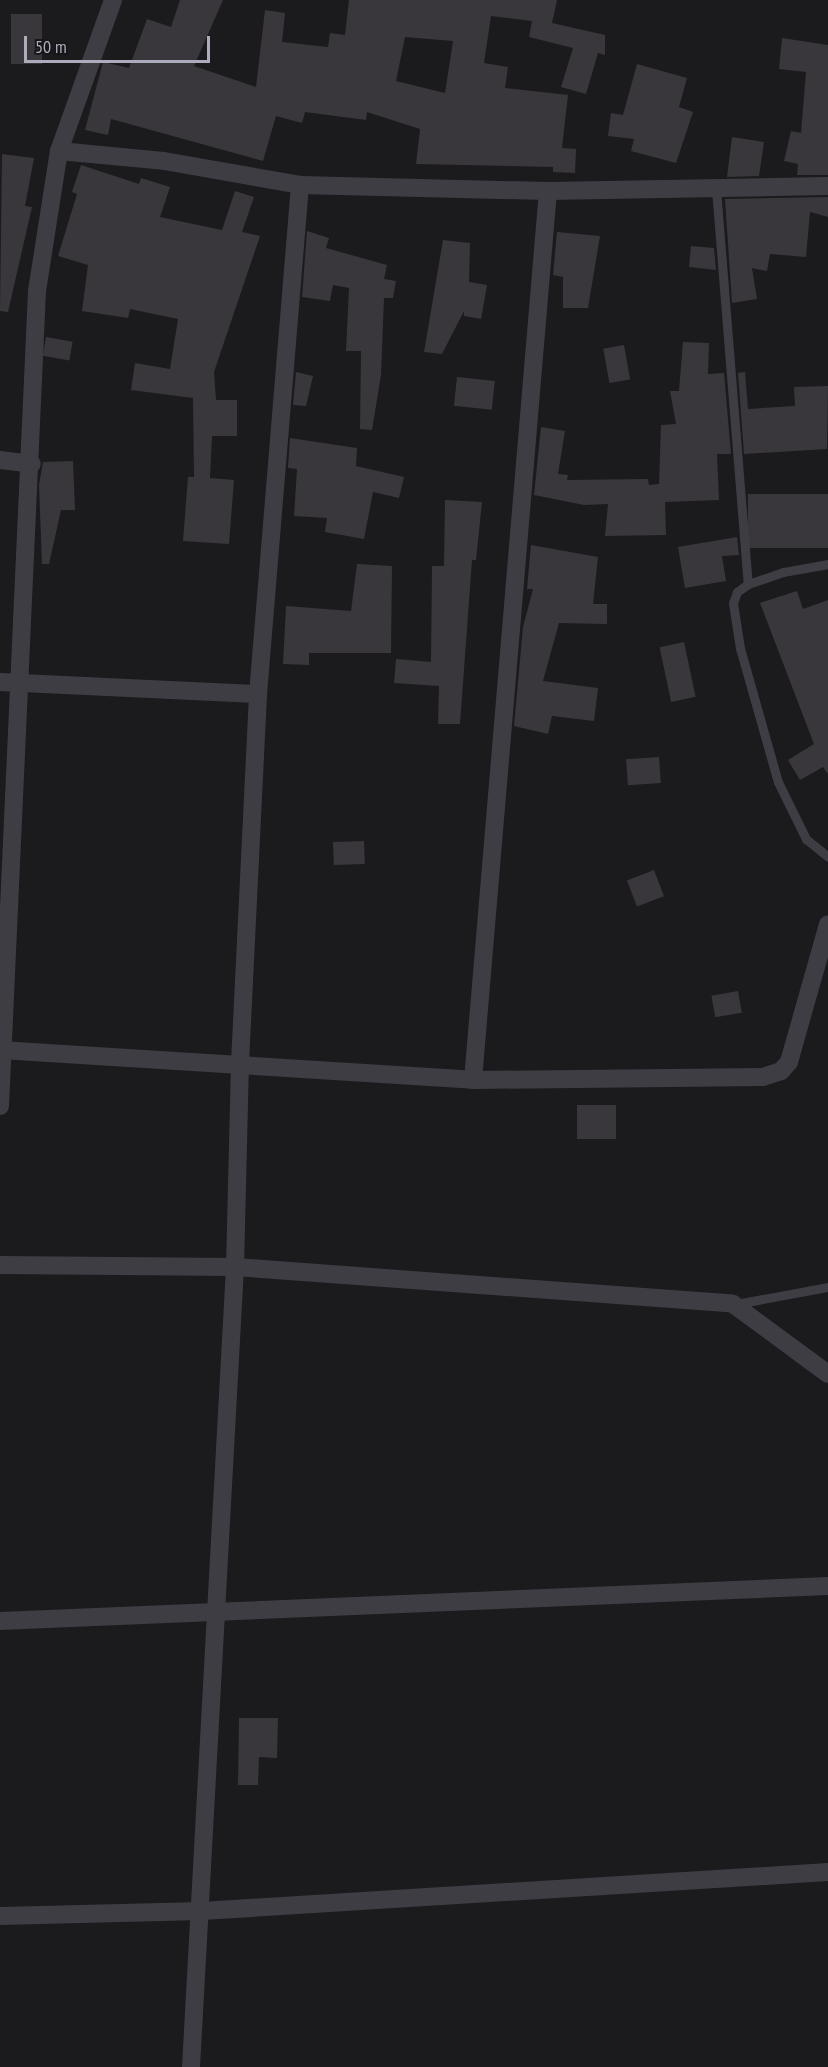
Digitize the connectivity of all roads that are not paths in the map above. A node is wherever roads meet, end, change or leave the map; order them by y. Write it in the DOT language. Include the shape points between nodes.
graph roads {
  1 [pos="113,0"];
  2 [pos="59,151"];
  3 [pos="300,185"];
  4 [pos="828,186"];
  5 [pos="716,189"];
  6 [pos="548,191"];
  7 [pos="0,460"];
  8 [pos="32,464"];
  9 [pos="828,564"];
  10 [pos="748,584"];
  11 [pos="0,682"];
  12 [pos="22,685"];
  13 [pos="258,694"];
  14 [pos="828,857"];
  15 [pos="828,924"];
  16 [pos="1,1050"];
  17 [pos="240,1063"];
  18 [pos="473,1080"];
  19 [pos="0,1106"];
  20 [pos="0,1266"];
  21 [pos="235,1267"];
  22 [pos="828,1287"];
  23 [pos="733,1304"];
  24 [pos="828,1374"];
  25 [pos="828,1586"];
  26 [pos="218,1611"];
  27 [pos="0,1621"];
  28 [pos="828,1872"];
  29 [pos="202,1911"];
  30 [pos="0,1916"];
  31 [pos="191,2067"];
  1 -- 2 [label="street"];
  2 -- 3 [label="street" via="164,161"];
  2 -- 8 [label="street" via="37,291"];
  3 -- 6 [label="street"];
  3 -- 13 [label="street"];
  4 -- 5 [label="street"];
  5 -- 6 [label="street"];
  5 -- 10 [label="lane"];
  6 -- 18 [label="street"];
  7 -- 8 [label="street"];
  8 -- 12 [label="street"];
  9 -- 10 [label="lane" via="783,572"];
  10 -- 14 [label="lane" via="737,592 732,603 740,648 778,782 806,839"];
  11 -- 12 [label="street"];
  12 -- 13 [label="street"];
  12 -- 16 [label="street"];
  13 -- 17 [label="street"];
  15 -- 18 [label="street" via="789,1062 781,1071 763,1077"];
  16 -- 17 [label="street"];
  16 -- 19 [label="street"];
  17 -- 18 [label="street"];
  17 -- 21 [label="street"];
  20 -- 21 [label="street"];
  21 -- 23 [label="street"];
  21 -- 26 [label="street"];
  22 -- 23 [label="lane"];
  23 -- 24 [label="street"];
  25 -- 26 [label="street"];
  26 -- 27 [label="street"];
  26 -- 29 [label="street"];
  28 -- 29 [label="street"];
  29 -- 30 [label="street"];
  29 -- 31 [label="street"];
}
